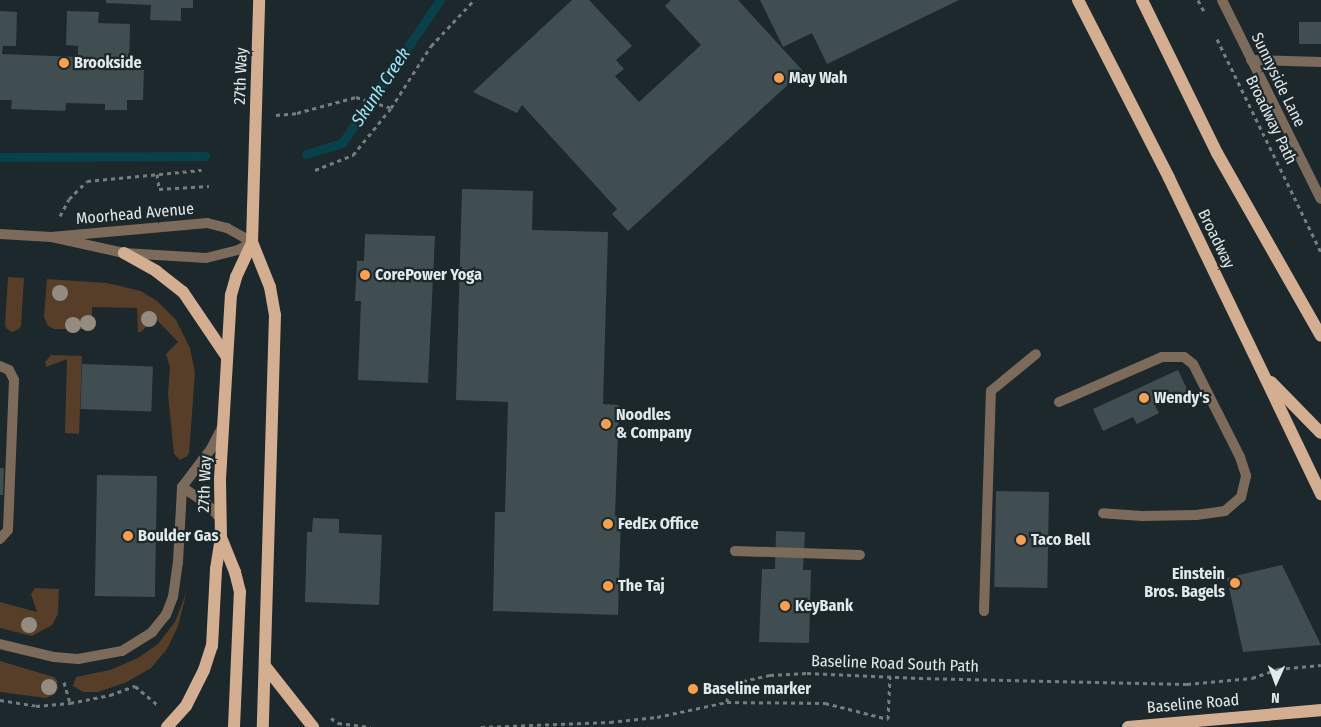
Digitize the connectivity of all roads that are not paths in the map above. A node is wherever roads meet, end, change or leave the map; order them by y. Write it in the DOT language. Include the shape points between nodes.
graph roads {
  1 [pos="260,0"];
  2 [pos="1078,0"];
  3 [pos="1142,0"];
  4 [pos="1222,0"];
  5 [pos="1251,60"];
  6 [pos="1321,62"];
  7 [pos="1321,199"];
  8 [pos="0,234"];
  9 [pos="51,237"];
  10 [pos="252,242"];
  11 [pos="124,253"];
  12 [pos="1321,336"];
  13 [pos="1036,354"];
  14 [pos="227,356"];
  15 [pos="0,366"];
  16 [pos="1266,376"];
  17 [pos="1059,402"];
  18 [pos="223,427"];
  19 [pos="1321,433"];
  20 [pos="182,487"];
  21 [pos="1321,494"];
  22 [pos="1104,513"];
  23 [pos="220,517"];
  24 [pos="221,538"];
  25 [pos="0,540"];
  26 [pos="735,551"];
  27 [pos="860,556"];
  28 [pos="984,611"];
  29 [pos="0,644"];
  30 [pos="265,666"];
  31 [pos="1321,710"];
  32 [pos="167,727"];
  33 [pos="234,727"];
  34 [pos="263,727"];
  35 [pos="313,727"];
  36 [pos="1128,727"];
  1 -- 10 [label="main road, 27th Way"];
  2 -- 16 [label="main road, Broadway"];
  3 -- 12 [label="main road" via="1218,153"];
  4 -- 5 [label="street, Sunnyside Lane"];
  5 -- 6 [label="street"];
  5 -- 7 [label="street, Sunnyside Lane"];
  8 -- 9 [label="street, Moorhead Avenue"];
  9 -- 10 [label="street, Moorhead Avenue" via="207,222 227,228"];
  9 -- 11 [label="street, Moorhead Avenue"];
  10 -- 11 [label="street, Moorhead Avenue" via="238,250 206,258"];
  10 -- 14 [label="main road, 27th Way" via="236,277 232,295"];
  10 -- 30 [label="main road, 27th Way" via="270,287 275,315"];
  11 -- 14 [label="main road" via="156,271 183,292"];
  13 -- 28 [label="street" via="992,391"];
  14 -- 18 [label="main road, 27th Way"];
  15 -- 25 [label="street" via="9,370 14,380 8,530"];
  16 -- 19 [label="main road"];
  16 -- 21 [label="main road, Broadway"];
  17 -- 22 [label="street" via="1162,357 1184,356 1192,364 1240,456 1246,476 1241,497 1225,511 1142,516"];
  18 -- 20 [label="street"];
  18 -- 23 [label="main road, 27th Way"];
  20 -- 23 [label="street"];
  20 -- 29 [label="street" via="173,597 166,615 152,632 122,651 78,659 54,657"];
  23 -- 24 [label="main road, 27th Way"];
  24 -- 32 [label="main road" via="212,646 186,706"];
  24 -- 33 [label="main road, 27th Way" via="236,572 240,592"];
  26 -- 27 [label="street"];
  30 -- 34 [label="main road, 27th Way"];
  30 -- 35 [label="main road"];
  31 -- 36 [label="main road, Baseline Road"];
}
